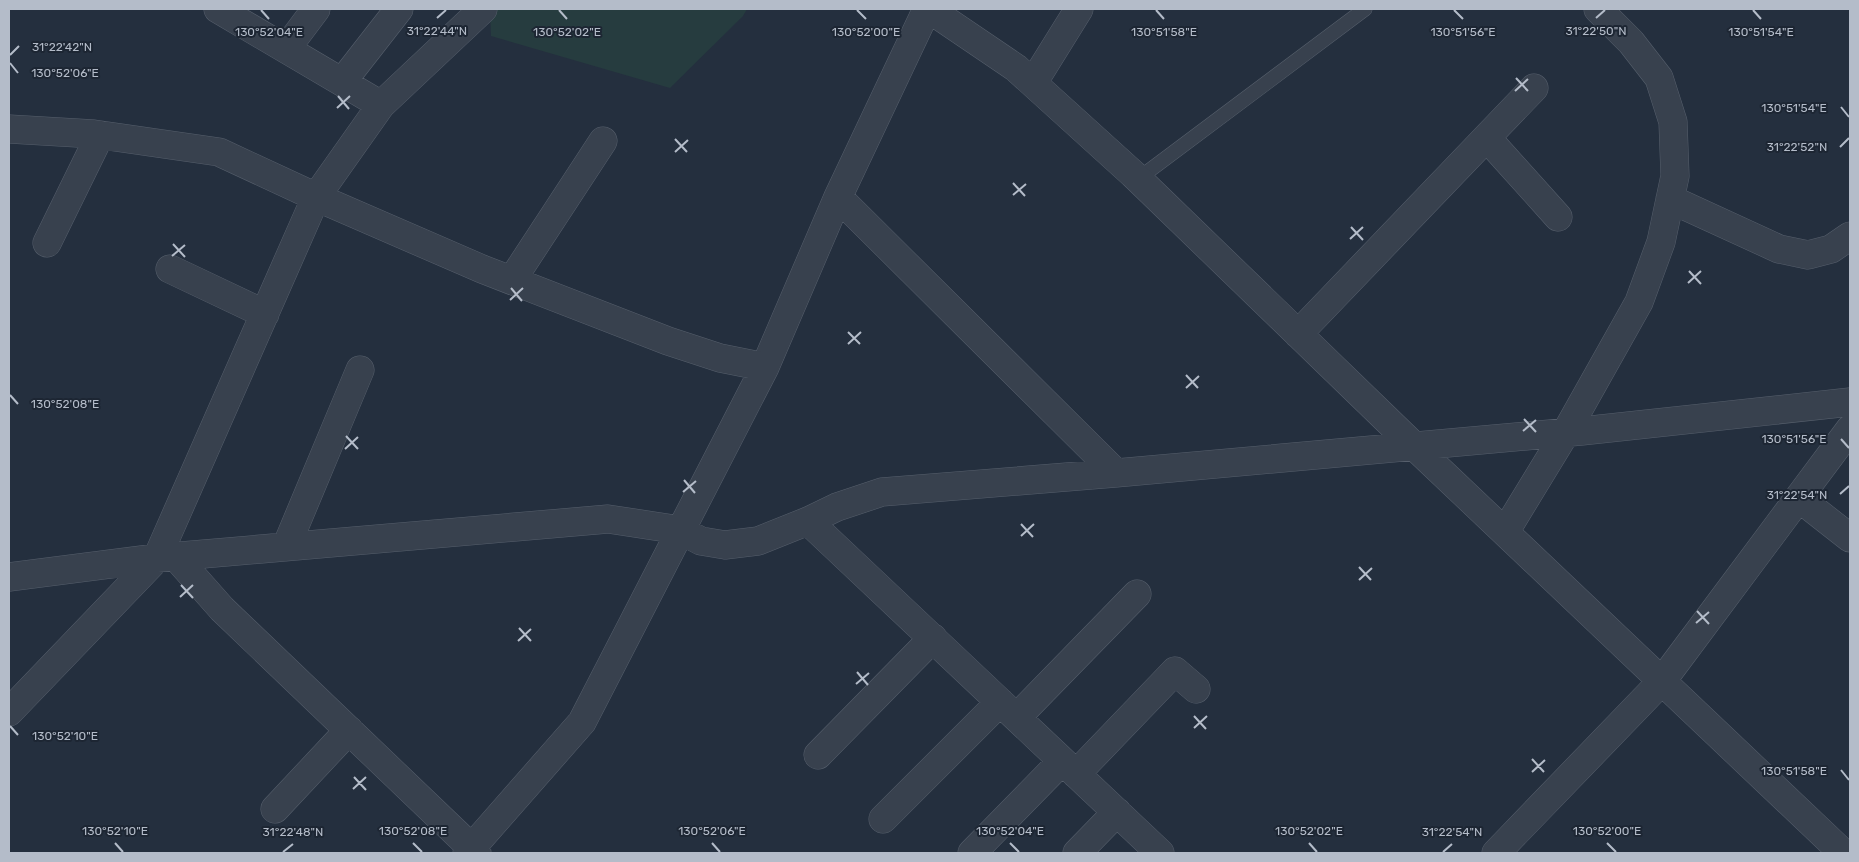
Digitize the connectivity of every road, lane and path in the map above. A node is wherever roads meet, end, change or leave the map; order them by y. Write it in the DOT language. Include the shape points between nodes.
graph roads {
  1 [pos="316,9"];
  2 [pos="399,9"];
  3 [pos="483,9"];
  4 [pos="928,9"];
  5 [pos="1079,9"];
  6 [pos="1365,9"];
  7 [pos="1598,9"];
  8 [pos="231,12"];
  9 [pos="286,49"];
  10 [pos="342,82"];
  11 [pos="1033,83"];
  12 [pos="1534,88"];
  13 [pos="381,105"];
  14 [pos="9,129"];
  15 [pos="100,135"];
  16 [pos="1487,138"];
  17 [pos="603,141"];
  18 [pos="1138,179"];
  19 [pos="316,197"];
  20 [pos="838,197"];
  21 [pos="1670,199"];
  22 [pos="1558,217"];
  23 [pos="1850,236"];
  24 [pos="47,243"];
  25 [pos="170,269"];
  26 [pos="512,280"];
  27 [pos="265,314"];
  28 [pos="1298,334"];
  29 [pos="765,367"];
  30 [pos="360,370"];
  31 [pos="1850,402"];
  32 [pos="1850,429"];
  33 [pos="1566,432"];
  34 [pos="1413,445"];
  35 [pos="1116,473"];
  36 [pos="1799,498"];
  37 [pos="808,521"];
  38 [pos="680,530"];
  39 [pos="1505,532"];
  40 [pos="1850,538"];
  41 [pos="286,547"];
  42 [pos="167,558"];
  43 [pos="9,577"];
  44 [pos="1137,594"];
  45 [pos="933,638"];
  46 [pos="1662,681"];
  47 [pos="1196,690"];
  48 [pos="1008,710"];
  49 [pos="9,712"];
  50 [pos="348,730"];
  51 [pos="818,755"];
  52 [pos="1069,767"];
  53 [pos="275,809"];
  54 [pos="1117,812"];
  55 [pos="884,819"];
  56 [pos="472,851"];
  57 [pos="972,853"];
  58 [pos="1077,853"];
  59 [pos="1160,853"];
  60 [pos="1496,853"];
  61 [pos="1843,853"];
  1 -- 9 [label="street"];
  2 -- 10 [label="street"];
  3 -- 13 [label="street"];
  4 -- 11 [label="street"];
  4 -- 20 [label="street"];
  5 -- 11 [label="street"];
  6 -- 18 [label="lane"];
  7 -- 21 [label="street" via="1631,42 1659,78 1673,122 1675,176"];
  8 -- 9 [label="street"];
  9 -- 10 [label="street"];
  10 -- 13 [label="street"];
  11 -- 18 [label="street"];
  12 -- 16 [label="street"];
  13 -- 19 [label="street"];
  14 -- 15 [label="street"];
  15 -- 19 [label="street" via="219,152"];
  15 -- 24 [label="street"];
  16 -- 22 [label="street"];
  16 -- 28 [label="street"];
  17 -- 26 [label="street"];
  18 -- 28 [label="street"];
  19 -- 26 [label="street"];
  19 -- 27 [label="street"];
  20 -- 29 [label="street"];
  20 -- 35 [label="street"];
  21 -- 23 [label="street" via="1788,252 1808,255 1831,249"];
  21 -- 33 [label="street" via="1661,242 1639,302"];
  25 -- 27 [label="street"];
  26 -- 29 [label="street" via="711,356"];
  27 -- 42 [label="street"];
  28 -- 34 [label="street"];
  29 -- 38 [label="street"];
  30 -- 41 [label="street"];
  31 -- 33 [label="street"];
  32 -- 36 [label="street"];
  33 -- 34 [label="street"];
  33 -- 39 [label="street"];
  34 -- 35 [label="street"];
  34 -- 39 [label="street"];
  35 -- 37 [label="street" via="882,492"];
  36 -- 40 [label="street"];
  36 -- 46 [label="street"];
  37 -- 38 [label="street" via="758,541 725,545 701,541"];
  37 -- 45 [label="street"];
  38 -- 41 [label="street" via="608,519"];
  38 -- 56 [label="street" via="582,722"];
  39 -- 46 [label="street"];
  41 -- 42 [label="street"];
  42 -- 43 [label="street"];
  42 -- 49 [label="street"];
  42 -- 50 [label="street"];
  44 -- 48 [label="street"];
  45 -- 48 [label="street"];
  45 -- 51 [label="street"];
  46 -- 60 [label="street"];
  46 -- 61 [label="street"];
  47 -- 52 [label="street" via="1174,671"];
  48 -- 52 [label="street"];
  48 -- 55 [label="street"];
  50 -- 53 [label="street"];
  50 -- 56 [label="street"];
  52 -- 54 [label="street"];
  52 -- 57 [label="street"];
  54 -- 58 [label="street"];
  54 -- 59 [label="street"];
}
